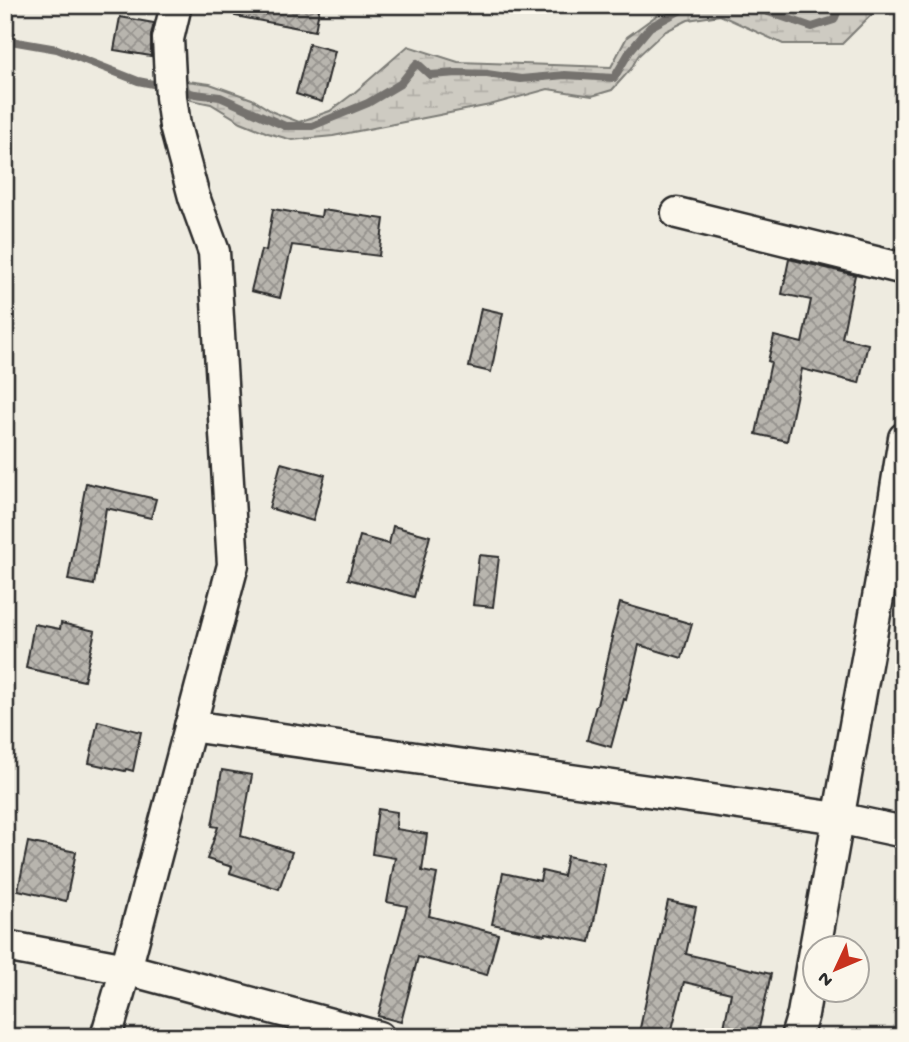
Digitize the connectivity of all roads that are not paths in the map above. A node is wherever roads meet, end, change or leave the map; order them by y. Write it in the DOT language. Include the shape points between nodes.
graph roads {
  1 [pos="176,5"];
  2 [pos="677,213"];
  3 [pos="904,269"];
  4 [pos="904,438"];
  5 [pos="894,562"];
  6 [pos="190,726"];
  7 [pos="838,818"];
  8 [pos="904,832"];
  9 [pos="818,934"];
  10 [pos="5,946"];
  11 [pos="126,969"];
  12 [pos="805,1004"];
  13 [pos="106,1037"];
  14 [pos="379,1037"];
  15 [pos="796,1037"];
  1 -- 6 [label="street" via="168,39 171,91 175,126 214,252 233,565"];
  2 -- 3 [label="street"];
  4 -- 5 [label="street"];
  5 -- 7 [label="street"];
  6 -- 7 [label="street"];
  6 -- 11 [label="street"];
  7 -- 8 [label="street"];
  7 -- 9 [label="street"];
  10 -- 11 [label="street"];
  11 -- 13 [label="street"];
  11 -- 14 [label="street"];
  12 -- 15 [label="street"];
}
